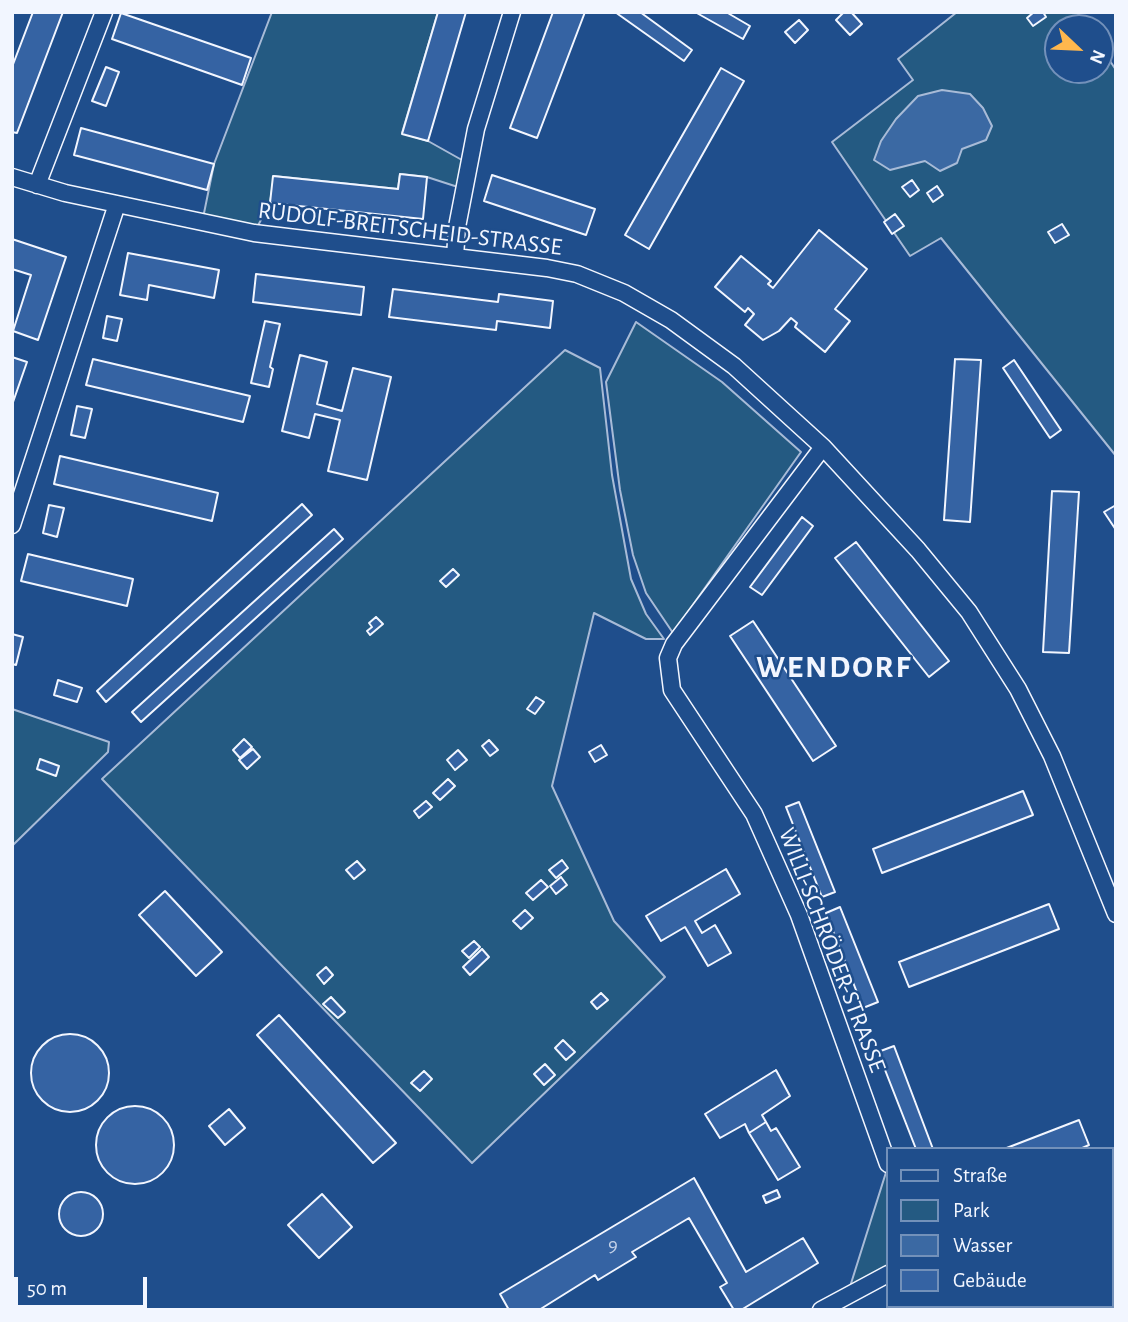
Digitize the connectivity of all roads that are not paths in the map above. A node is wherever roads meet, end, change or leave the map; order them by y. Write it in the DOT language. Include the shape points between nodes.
graph roads {
  1 [pos="104,12"];
  2 [pos="512,12"];
  3 [pos="12,177"];
  4 [pos="37,185"];
  5 [pos="117,204"];
  6 [pos="455,257"];
  7 [pos="823,447"];
  8 [pos="12,525"];
  9 [pos="1116,914"];
  10 [pos="886,1158"];
  11 [pos="886,1275"];
  12 [pos="821,1310"];
  1 -- 4 [label="street"];
  2 -- 6 [label="street" via="476,129"];
  3 -- 4 [label="street, RUDOLF-BREITSCHEID-STRASSE"];
  4 -- 5 [label="street, RUDOLF-BREITSCHEID-STRASSE"];
  5 -- 6 [label="street, RUDOLF-BREITSCHEID-STRASSE" via="287,238"];
  5 -- 8 [label="street"];
  6 -- 7 [label="street, RUDOLF-BREITSCHEID-STRASSE" via="577,274 624,293 725,359"];
  7 -- 9 [label="street, RUDOLF-BREITSCHEID-STRASSE" via="919,550 991,643 1052,756"];
  7 -- 10 [label="street, WILLI-SCHRÖDER-STRASSE" via="668,658 672,690 754,814 799,915"];
  11 -- 12 [label="street"];
}
